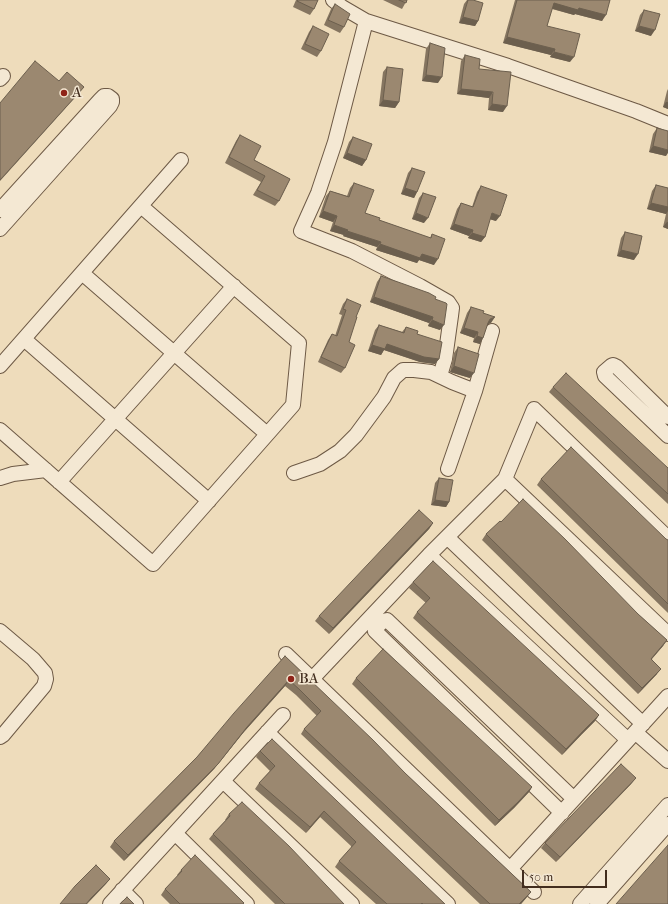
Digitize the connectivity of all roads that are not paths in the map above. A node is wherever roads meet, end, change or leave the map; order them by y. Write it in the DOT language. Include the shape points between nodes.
graph roads {
  1 [pos="333,0"];
  2 [pos="366,21"];
  3 [pos="668,124"];
  4 [pos="181,160"];
  5 [pos="141,206"];
  6 [pos="0,210"];
  7 [pos="0,229"];
  8 [pos="82,272"];
  9 [pos="234,286"];
  10 [pos="492,331"];
  11 [pos="24,339"];
  12 [pos="174,353"];
  13 [pos="0,366"];
  14 [pos="440,376"];
  15 [pos="475,391"];
  16 [pos="668,417"];
  17 [pos="116,419"];
  18 [pos="0,430"];
  19 [pos="267,434"];
  20 [pos="668,436"];
  21 [pos="448,469"];
  22 [pos="46,470"];
  23 [pos="294,473"];
  24 [pos="0,478"];
  25 [pos="504,479"];
  26 [pos="59,482"];
  27 [pos="209,501"];
  28 [pos="447,537"];
  29 [pos="668,538"];
  30 [pos="429,555"];
  31 [pos="0,631"];
  32 [pos="668,634"];
  33 [pos="286,654"];
  34 [pos="312,679"];
  35 [pos="668,696"];
  36 [pos="283,715"];
  37 [pos="267,732"];
  38 [pos="635,732"];
  39 [pos="0,736"];
  40 [pos="668,761"];
  41 [pos="223,781"];
  42 [pos="574,799"];
  43 [pos="668,805"];
  44 [pos="562,813"];
  45 [pos="668,824"];
  46 [pos="175,833"];
  47 [pos="510,869"];
  48 [pos="122,890"];
  49 [pos="534,892"];
  50 [pos="110,904"];
  51 [pos="136,904"];
  52 [pos="247,904"];
  53 [pos="352,904"];
  54 [pos="448,904"];
  55 [pos="580,904"];
  56 [pos="597,904"];
  1 -- 2 [label="street"];
  2 -- 3 [label="street" via="508,66"];
  2 -- 14 [label="street" via="335,142 318,193 301,231 352,251 448,302 452,308"];
  4 -- 5 [label="street"];
  5 -- 8 [label="street"];
  5 -- 9 [label="street"];
  6 -- 7 [label="street" via="104,96 112,99 110,106"];
  8 -- 11 [label="street"];
  8 -- 12 [label="street"];
  9 -- 12 [label="street"];
  9 -- 19 [label="street" via="299,342 293,405"];
  10 -- 15 [label="street"];
  11 -- 13 [label="street"];
  11 -- 17 [label="street"];
  12 -- 17 [label="street"];
  12 -- 19 [label="street"];
  14 -- 15 [label="street"];
  14 -- 23 [label="street" via="431,372 403,370 394,378 384,397 356,435 340,451 320,464"];
  15 -- 21 [label="street"];
  16 -- 20 [label="street" via="617,367 613,365 604,372 605,376"];
  17 -- 26 [label="street"];
  17 -- 27 [label="street"];
  18 -- 22 [label="street"];
  19 -- 27 [label="street"];
  22 -- 24 [label="street"];
  22 -- 26 [label="street"];
  25 -- 28 [label="street"];
  25 -- 29 [label="street" via="534,409"];
  25 -- 32 [label="street"];
  26 -- 27 [label="street" via="153,564"];
  28 -- 30 [label="street"];
  28 -- 38 [label="street"];
  30 -- 34 [label="street"];
  30 -- 38 [label="street"];
  31 -- 39 [label="street" via="46,673 44,686"];
  33 -- 34 [label="street"];
  34 -- 47 [label="street"];
  35 -- 38 [label="street"];
  36 -- 37 [label="street"];
  37 -- 41 [label="street"];
  37 -- 54 [label="street"];
  38 -- 40 [label="street"];
  38 -- 42 [label="street"];
  41 -- 46 [label="street"];
  41 -- 53 [label="street"];
  42 -- 44 [label="street"];
  42 -- 44 [label="street" via="387,620 378,626 375,632"];
  43 -- 55 [label="street"];
  44 -- 47 [label="street"];
  45 -- 56 [label="street"];
  46 -- 48 [label="street"];
  46 -- 52 [label="street"];
  47 -- 49 [label="street"];
  48 -- 50 [label="street"];
  48 -- 51 [label="street"];
}
